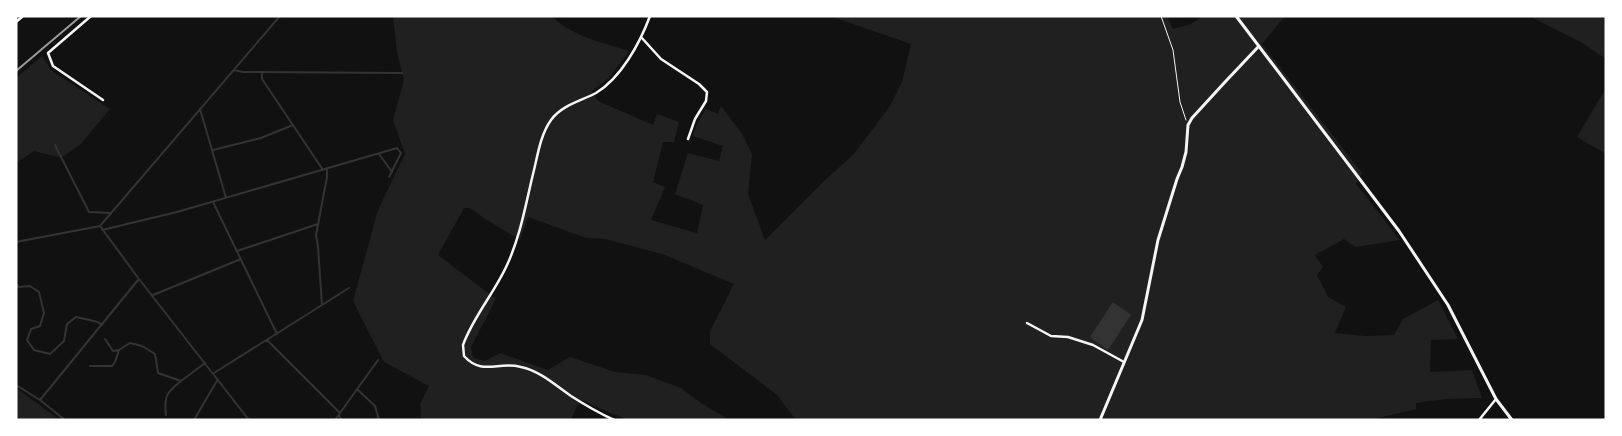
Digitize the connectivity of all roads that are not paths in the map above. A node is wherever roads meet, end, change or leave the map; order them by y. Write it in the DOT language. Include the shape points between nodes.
graph roads {
  1 [pos="23,16"];
  2 [pos="91,16"];
  3 [pos="650,16"];
  4 [pos="1236,16"];
  5 [pos="16,22"];
  6 [pos="641,37"];
  7 [pos="1259,46"];
  8 [pos="103,100"];
  9 [pos="688,139"];
  10 [pos="1027,323"];
  11 [pos="1124,362"];
  12 [pos="1496,399"];
  13 [pos="614,420"];
  14 [pos="1100,420"];
  15 [pos="1479,420"];
  16 [pos="1512,420"];
  1 -- 5 [label="street"];
  2 -- 8 [label="street" via="48,53 54,66"];
  3 -- 6 [label="street"];
  4 -- 7 [label="street"];
  6 -- 9 [label="street" via="661,59 708,92"];
  6 -- 13 [label="street" via="610,82 560,111 547,126 511,256 463,345 464,356 480,367 513,366 531,370"];
  7 -- 11 [label="street" via="1188,125 1186,152 1158,240 1142,320"];
  7 -- 12 [label="street" via="1388,216 1438,289"];
  10 -- 11 [label="street" via="1051,336 1068,337 1093,345"];
  11 -- 14 [label="street"];
  12 -- 15 [label="street"];
  12 -- 16 [label="street"];
}
